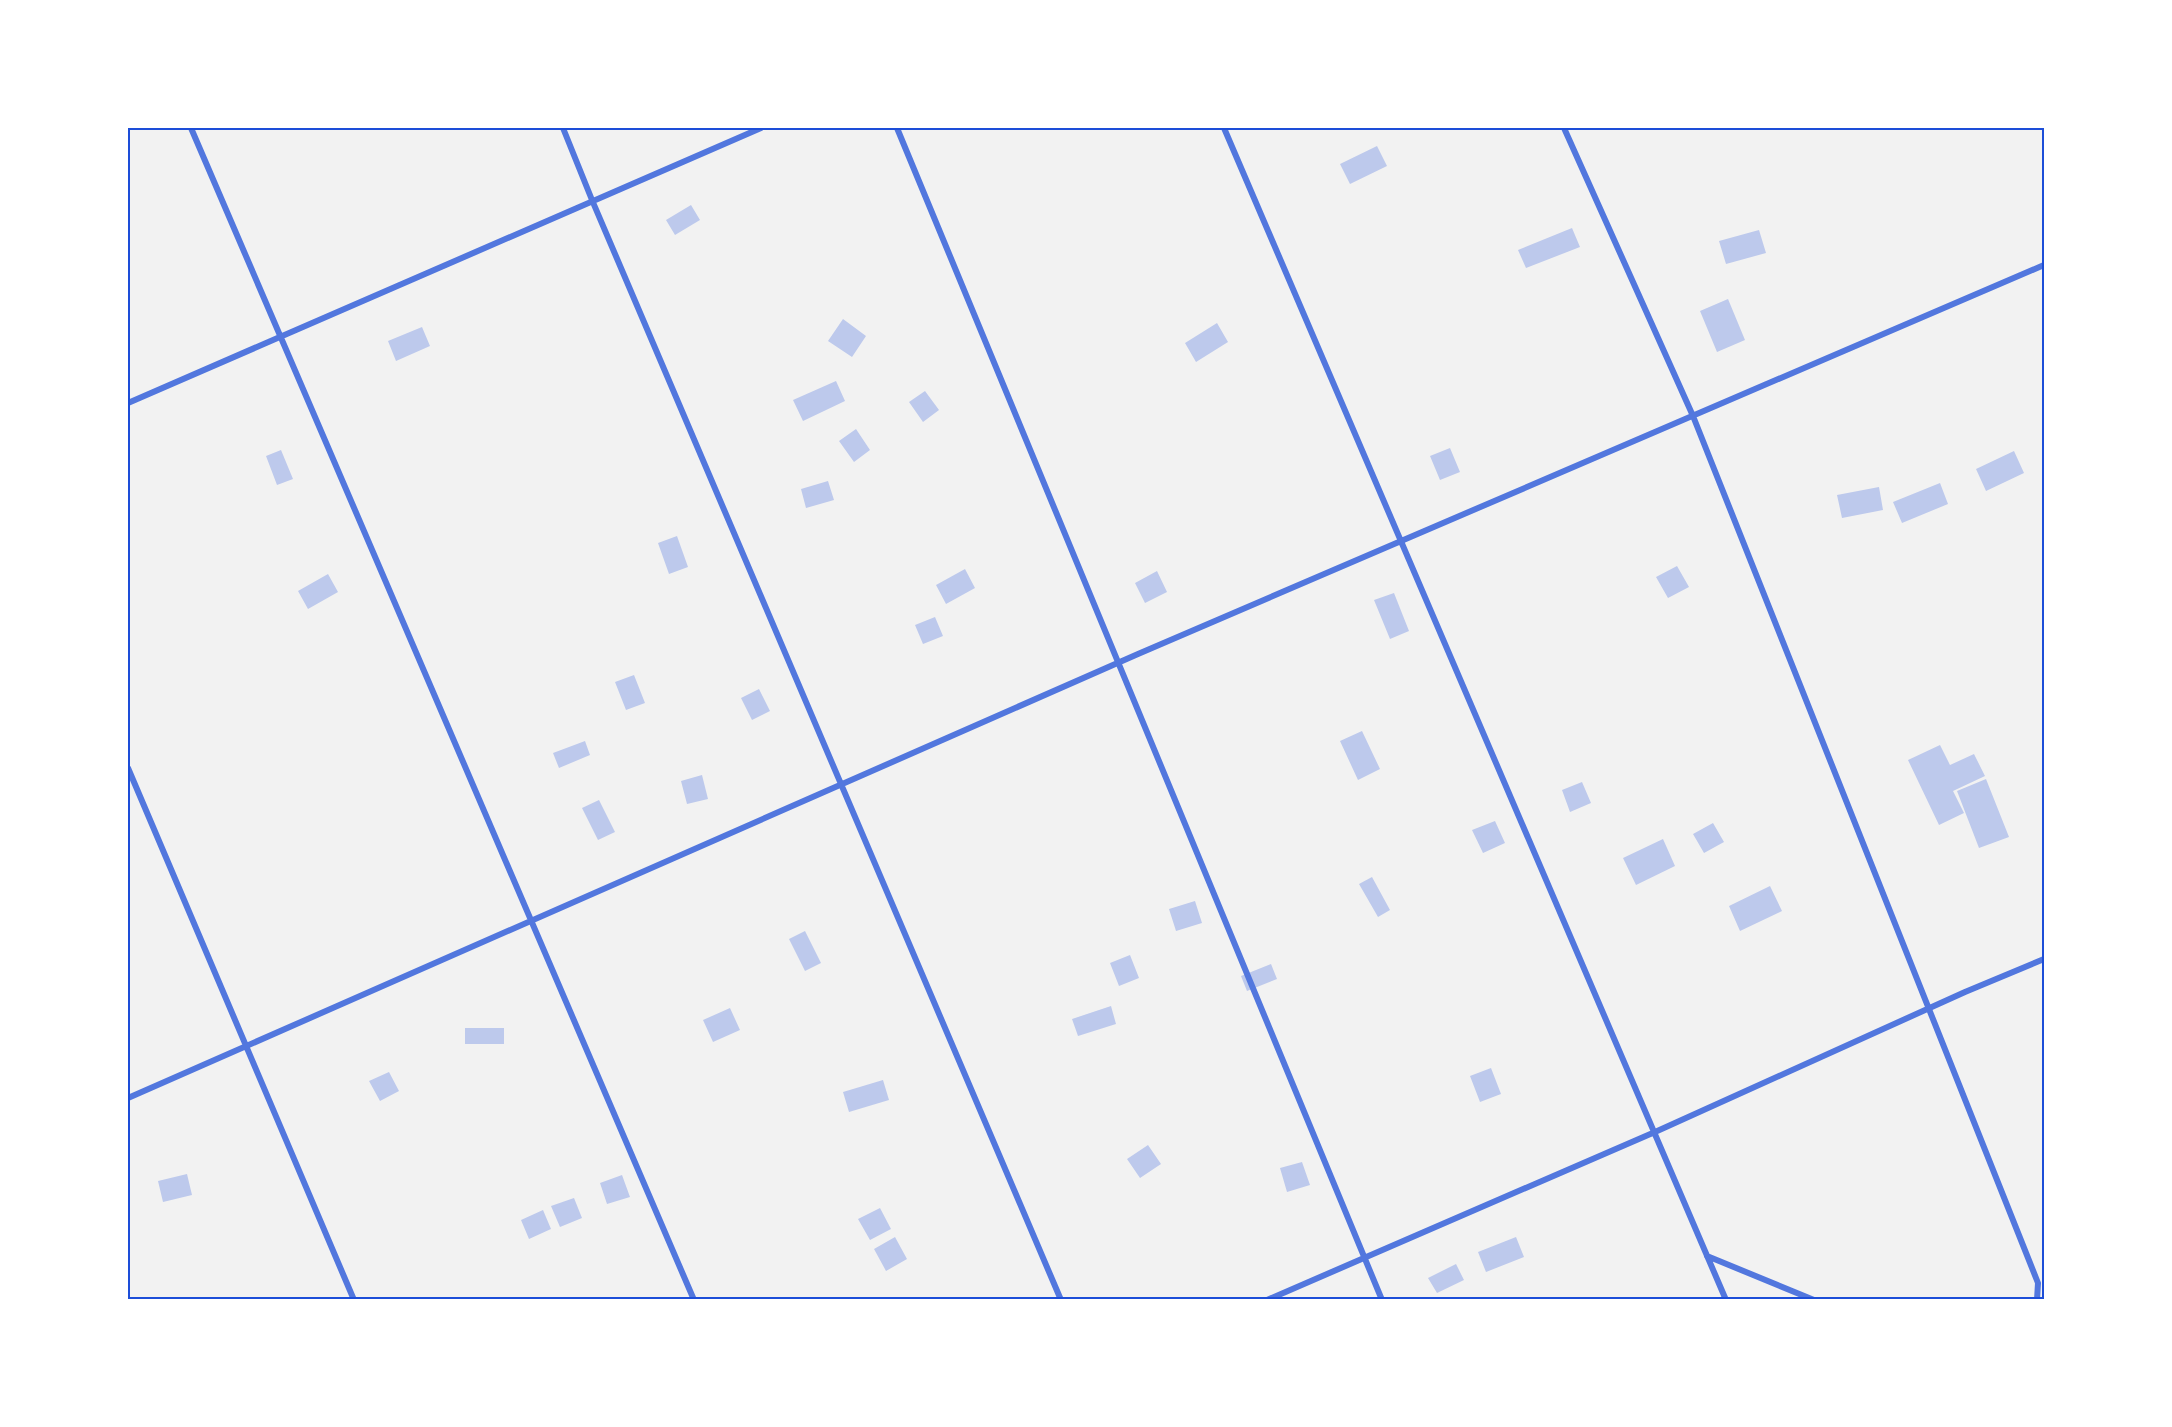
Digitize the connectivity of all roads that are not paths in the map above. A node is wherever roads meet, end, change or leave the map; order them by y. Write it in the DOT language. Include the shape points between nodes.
graph roads {
  1 [pos="191,128"];
  2 [pos="563,128"];
  3 [pos="761,128"];
  4 [pos="897,128"];
  5 [pos="1224,128"];
  6 [pos="1564,128"];
  7 [pos="592,200"];
  8 [pos="2044,265"];
  9 [pos="280,336"];
  10 [pos="128,403"];
  11 [pos="1693,416"];
  12 [pos="1401,540"];
  13 [pos="1118,663"];
  14 [pos="128,768"];
  15 [pos="841,785"];
  16 [pos="531,921"];
  17 [pos="2044,959"];
  18 [pos="1928,1009"];
  19 [pos="246,1046"];
  20 [pos="128,1098"];
  21 [pos="1655,1132"];
  22 [pos="1707,1256"];
  23 [pos="1365,1257"];
  24 [pos="354,1299"];
  25 [pos="694,1299"];
  26 [pos="1061,1299"];
  27 [pos="1267,1299"];
  28 [pos="1382,1299"];
  29 [pos="1726,1299"];
  30 [pos="1814,1299"];
  31 [pos="2037,1299"];
  1 -- 9 [label="street"];
  2 -- 7 [label="street"];
  3 -- 7 [label="street"];
  4 -- 13 [label="street"];
  5 -- 12 [label="street"];
  6 -- 11 [label="street"];
  7 -- 9 [label="street"];
  7 -- 15 [label="street"];
  8 -- 11 [label="street"];
  9 -- 10 [label="street"];
  9 -- 16 [label="street"];
  11 -- 12 [label="street"];
  11 -- 18 [label="street"];
  12 -- 13 [label="street"];
  12 -- 21 [label="street"];
  13 -- 15 [label="street"];
  13 -- 23 [label="street"];
  14 -- 19 [label="street"];
  15 -- 16 [label="street"];
  15 -- 26 [label="street"];
  16 -- 19 [label="street"];
  16 -- 25 [label="street"];
  17 -- 18 [label="street"];
  18 -- 21 [label="street"];
  18 -- 31 [label="street" via="2038,1283"];
  19 -- 20 [label="street"];
  19 -- 24 [label="street"];
  21 -- 22 [label="street"];
  21 -- 23 [label="street"];
  22 -- 29 [label="street"];
  22 -- 30 [label="street"];
  23 -- 27 [label="street"];
  23 -- 28 [label="street"];
}
